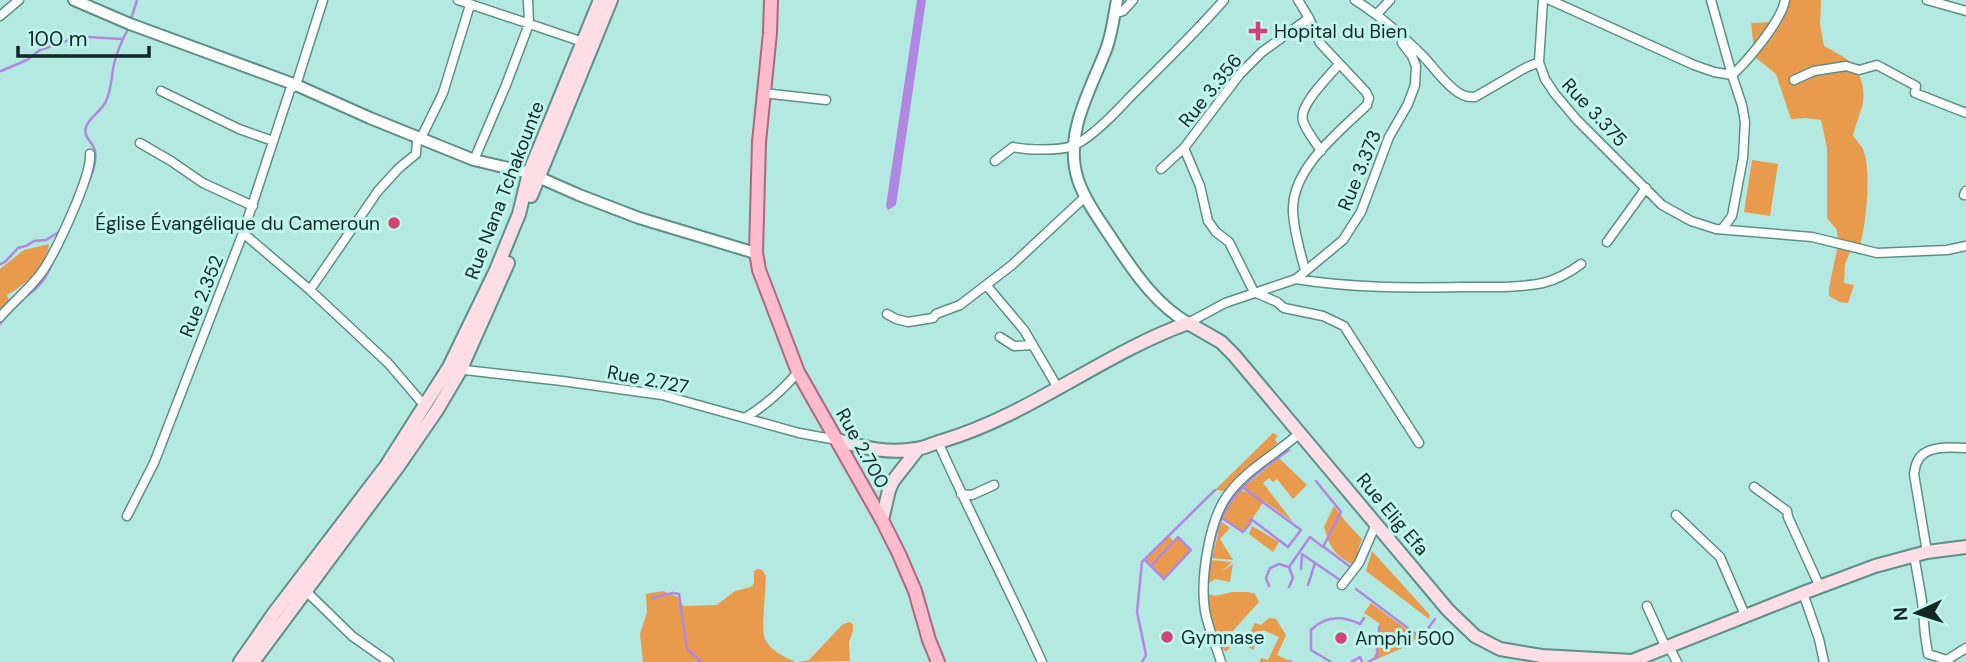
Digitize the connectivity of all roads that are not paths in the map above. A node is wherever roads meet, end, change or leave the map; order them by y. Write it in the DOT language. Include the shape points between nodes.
graph roads {
  1 [pos="19,0"];
  2 [pos="74,0"];
  3 [pos="323,0"];
  4 [pos="458,0"];
  5 [pos="528,0"];
  6 [pos="600,0"];
  7 [pos="611,0"];
  8 [pos="771,0"];
  9 [pos="1117,0"];
  10 [pos="1133,0"];
  11 [pos="1224,0"];
  12 [pos="1298,0"];
  13 [pos="1355,0"];
  14 [pos="1390,0"];
  15 [pos="1544,0"];
  16 [pos="1550,0"];
  17 [pos="1711,0"];
  18 [pos="1785,0"];
  19 [pos="1927,0"];
  20 [pos="470,5"];
  21 [pos="1966,11"];
  22 [pos="1114,14"];
  23 [pos="1377,14"];
  24 [pos="0,16"];
  25 [pos="1309,18"];
  26 [pos="528,24"];
  27 [pos="596,25"];
  28 [pos="1391,29"];
  29 [pos="583,42"];
  30 [pos="1539,62"];
  31 [pos="1339,64"];
  32 [pos="1732,75"];
  33 [pos="1794,80"];
  34 [pos="296,85"];
  35 [pos="161,91"];
  36 [pos="764,93"];
  37 [pos="826,100"];
  38 [pos="1966,113"];
  39 [pos="421,138"];
  40 [pos="273,141"];
  41 [pos="140,143"];
  42 [pos="1073,146"];
  43 [pos="1184,148"];
  44 [pos="1321,151"];
  45 [pos="90,154"];
  46 [pos="474,160"];
  47 [pos="995,161"];
  48 [pos="1161,169"];
  49 [pos="533,175"];
  50 [pos="1646,188"];
  51 [pos="1086,196"];
  52 [pos="253,206"];
  53 [pos="1723,228"];
  54 [pos="243,233"];
  55 [pos="1606,242"];
  56 [pos="1966,246"];
  57 [pos="756,252"];
  58 [pos="1581,264"];
  59 [pos="1305,270"];
  60 [pos="1296,279"];
  61 [pos="987,286"];
  62 [pos="310,290"];
  63 [pos="1254,292"];
  64 [pos="887,314"];
  65 [pos="0,317"];
  66 [pos="1188,323"];
  67 [pos="1000,337"];
  68 [pos="1033,345"];
  69 [pos="455,369"];
  70 [pos="798,372"];
  71 [pos="1058,388"];
  72 [pos="424,405"];
  73 [pos="746,418"];
  74 [pos="1300,433"];
  75 [pos="837,440"];
  76 [pos="938,442"];
  77 [pos="1419,443"];
  78 [pos="1966,448"];
  79 [pos="918,449"];
  80 [pos="994,485"];
  81 [pos="1754,487"];
  82 [pos="961,494"];
  83 [pos="127,516"];
  84 [pos="1676,516"];
  85 [pos="882,520"];
  86 [pos="1376,524"];
  87 [pos="1966,547"];
  88 [pos="1927,552"];
  89 [pos="1914,555"];
  90 [pos="1342,585"];
  91 [pos="1820,587"];
  92 [pos="306,591"];
  93 [pos="1803,593"];
  94 [pos="1647,606"];
  95 [pos="1745,615"];
  96 [pos="1668,647"];
  97 [pos="1966,648"];
  98 [pos="1546,659"];
  99 [pos="240,662"];
  100 [pos="253,662"];
  101 [pos="389,662"];
  102 [pos="938,662"];
  103 [pos="1042,662"];
  104 [pos="1221,662"];
  105 [pos="1631,662"];
  106 [pos="1677,662"];
  107 [pos="1824,662"];
  1 -- 24 [label="street"];
  2 -- 34 [label="street"];
  3 -- 34 [label="street, Rue 2.352"];
  4 -- 20 [label="street"];
  5 -- 26 [label="street"];
  6 -- 27 [label="main road, Rue Nana Tchakounte"];
  7 -- 27 [label="main road, Rue Nana Tchakounte"];
  8 -- 36 [label="main road, Rue 2.700"];
  9 -- 22 [label="street"];
  10 -- 22 [label="street"];
  11 -- 42 [label="street" via="1109,118"];
  12 -- 25 [label="street"];
  13 -- 23 [label="street"];
  14 -- 23 [label="street"];
  15 -- 30 [label="street"];
  16 -- 32 [label="street" via="1694,65"];
  17 -- 32 [label="street"];
  18 -- 32 [label="street" via="1761,42"];
  19 -- 21 [label="street"];
  20 -- 26 [label="street"];
  20 -- 39 [label="street" via="443,93"];
  22 -- 42 [label="street"];
  23 -- 28 [label="street"];
  25 -- 31 [label="street" via="1320,43"];
  25 -- 43 [label="street, Rue 3.356" via="1240,74"];
  26 -- 29 [label="street"];
  26 -- 46 [label="street"];
  27 -- 29 [label="main road, Rue Nana Tchakounte"];
  27 -- 49 [label="main road, Rue Nana Tchakounte"];
  28 -- 30 [label="street" via="1466,97 1475,97"];
  28 -- 59 [label="street, Rue 3.373" via="1412,55 1415,85 1353,226 1343,240"];
  29 -- 49 [label="main road, Rue Nana Tchakounte"];
  30 -- 50 [label="street, Rue 3.375" via="1545,79 1577,120"];
  31 -- 44 [label="street" via="1302,113"];
  31 -- 44 [label="street" via="1366,92 1367,104"];
  32 -- 53 [label="street" via="1745,122 1732,216"];
  33 -- 38 [label="street" via="1814,71 1877,65 1916,86 1916,93"];
  34 -- 39 [label="street"];
  34 -- 40 [label="street, Rue 2.352" via="290,90"];
  35 -- 40 [label="street"];
  36 -- 37 [label="street"];
  36 -- 57 [label="main road, Rue 2.700"];
  39 -- 46 [label="street"];
  39 -- 62 [label="street" via="416,154 378,191"];
  40 -- 52 [label="street, Rue 2.352"];
  41 -- 52 [label="street" via="203,183"];
  42 -- 47 [label="street" via="1013,147"];
  42 -- 51 [label="street"];
  43 -- 48 [label="street"];
  43 -- 63 [label="street, Rue 3.356" via="1208,221 1228,242"];
  44 -- 59 [label="street" via="1295,188 1294,222"];
  45 -- 65 [label="street" via="88,174 44,270"];
  46 -- 49 [label="street"];
  49 -- 57 [label="street" via="639,218"];
  49 -- 69 [label="main road, Rue Nana Tchakounte" via="504,261"];
  50 -- 53 [label="street, Rue 3.375" via="1662,205 1691,221"];
  50 -- 55 [label="street"];
  51 -- 61 [label="street"];
  51 -- 66 [label="street" via="1147,288"];
  52 -- 54 [label="street, Rue 2.352"];
  53 -- 56 [label="street, Rue 3.375" via="1812,237 1877,253"];
  54 -- 62 [label="street"];
  54 -- 83 [label="street, Rue 2.352" via="154,463"];
  57 -- 70 [label="main road, Rue 2.700"];
  58 -- 60 [label="street" via="1566,276 1510,287 1370,287"];
  59 -- 60 [label="street, Rue 3.373"];
  60 -- 63 [label="street, Rue 3.373"];
  61 -- 64 [label="street" via="960,306 933,317 908,322"];
  61 -- 68 [label="street"];
  62 -- 72 [label="street" via="388,363"];
  63 -- 66 [label="street, Rue 3.373"];
  63 -- 77 [label="street" via="1284,308 1323,316 1344,326"];
  66 -- 71 [label="main road"];
  66 -- 74 [label="main road, Rue Elig Efa" via="1221,341"];
  67 -- 68 [label="street" via="1014,346"];
  68 -- 71 [label="street"];
  69 -- 72 [label="main road, Rue Nana Tchakounte"];
  69 -- 73 [label="street, Rue 2.727" via="662,395"];
  69 -- 92 [label="main road, Rue Nana Tchakounte" via="397,468"];
  70 -- 73 [label="street" via="766,405"];
  70 -- 75 [label="main road, Rue 2.700"];
  71 -- 76 [label="main road" via="995,422"];
  72 -- 99 [label="main road, Rue Nana Tchakounte" via="386,467"];
  73 -- 75 [label="street, Rue 2.727"];
  74 -- 86 [label="main road, Rue Elig Efa"];
  74 -- 104 [label="street" via="1228,493 1215,521 1203,587 1205,612"];
  75 -- 79 [label="main road" via="870,450"];
  75 -- 85 [label="main road, Rue 2.700"];
  76 -- 79 [label="main road"];
  76 -- 82 [label="street"];
  78 -- 88 [label="street" via="1926,452 1917,462 1914,474"];
  79 -- 85 [label="main road" via="893,481"];
  80 -- 82 [label="street" via="972,495"];
  81 -- 91 [label="street" via="1787,511"];
  82 -- 103 [label="street"];
  84 -- 95 [label="street" via="1720,557"];
  85 -- 102 [label="main road, Rue 2.700" via="915,591"];
  86 -- 90 [label="street" via="1359,563"];
  86 -- 98 [label="main road, Rue Elig Efa" via="1475,636 1500,649"];
  87 -- 88 [label="main road, Rue Elig Efa"];
  88 -- 89 [label="main road, Rue Elig Efa"];
  89 -- 91 [label="main road, Rue Elig Efa"];
  89 -- 97 [label="street" via="1928,654 1947,660"];
  91 -- 93 [label="main road, Rue Elig Efa"];
  92 -- 100 [label="main road, Rue Nana Tchakounte"];
  92 -- 101 [label="street" via="352,636"];
  93 -- 95 [label="main road, Rue Elig Efa"];
  93 -- 107 [label="street"];
  94 -- 96 [label="street"];
  95 -- 96 [label="main road, Rue Elig Efa"];
  96 -- 105 [label="main road, Rue Elig Efa"];
  96 -- 106 [label="street"];
  98 -- 105 [label="main road, Rue Elig Efa"];
}
